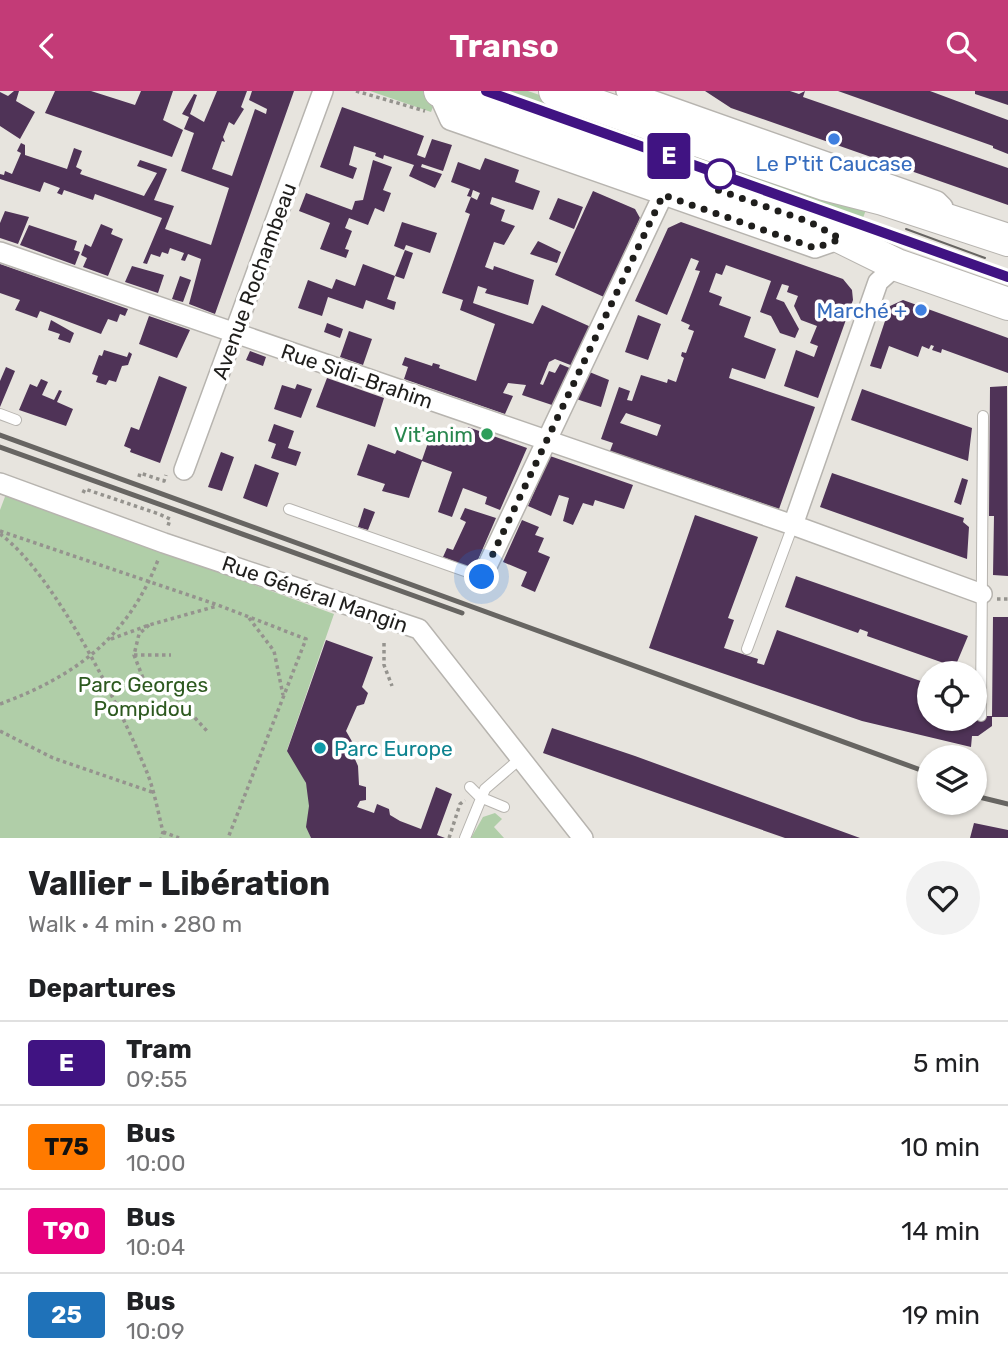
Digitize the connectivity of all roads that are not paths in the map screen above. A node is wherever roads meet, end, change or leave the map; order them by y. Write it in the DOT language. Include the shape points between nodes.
graph roads {
  1 [pos="323,91"];
  2 [pos="555,91"];
  3 [pos="626,91"];
  4 [pos="664,97"];
  5 [pos="442,101"];
  6 [pos="663,195"];
  7 [pos="959,222"];
  8 [pos="841,239"];
  9 [pos="1008,240"];
  10 [pos="0,252"];
  11 [pos="897,265"];
  12 [pos="1008,304"];
  13 [pos="235,334"];
  14 [pos="0,414"];
  15 [pos="983,416"];
  16 [pos="16,420"];
  17 [pos="545,441"];
  18 [pos="175,472"];
  19 [pos="0,483"];
  20 [pos="289,509"];
  21 [pos="793,525"];
  22 [pos="482,577"];
  23 [pos="982,594"];
  24 [pos="747,649"];
  25 [pos="981,661"];
  26 [pos="521,758"];
  27 [pos="470,787"];
  28 [pos="480,797"];
  29 [pos="504,807"];
  30 [pos="465,838"];
  31 [pos="583,838"];
  1 -- 13 [label="street, Avenue Rochambeau"];
  2 -- 7 [label="main road" via="824,184"];
  3 -- 4 [label="street"];
  4 -- 7 [label="street" via="937,201"];
  5 -- 6 [label="street"];
  5 -- 8 [label="main road" via="810,222"];
  6 -- 8 [label="street" via="815,248"];
  6 -- 17 [label="street"];
  7 -- 9 [label="main road"];
  8 -- 11 [label="main road"];
  10 -- 13 [label="street, Rue Sidi-Brahim"];
  11 -- 12 [label="main road"];
  11 -- 21 [label="street" via="878,282"];
  13 -- 17 [label="street, Rue Sidi-Brahim"];
  13 -- 18 [label="street, Avenue Rochambeau"];
  14 -- 16 [label="lane"];
  15 -- 23 [label="lane"];
  17 -- 21 [label="street, Rue Sidi-Brahim"];
  17 -- 22 [label="street"];
  19 -- 26 [label="street, Rue Général Mangin" via="419,629"];
  20 -- 22 [label="lane"];
  21 -- 23 [label="street, Rue Sidi-Brahim"];
  21 -- 24 [label="lane"];
  23 -- 25 [label="lane"];
  26 -- 28 [label="lane"];
  26 -- 31 [label="street, Rue Général Mangin"];
  27 -- 28 [label="lane"];
  28 -- 29 [label="lane"];
  28 -- 30 [label="lane"];
}
